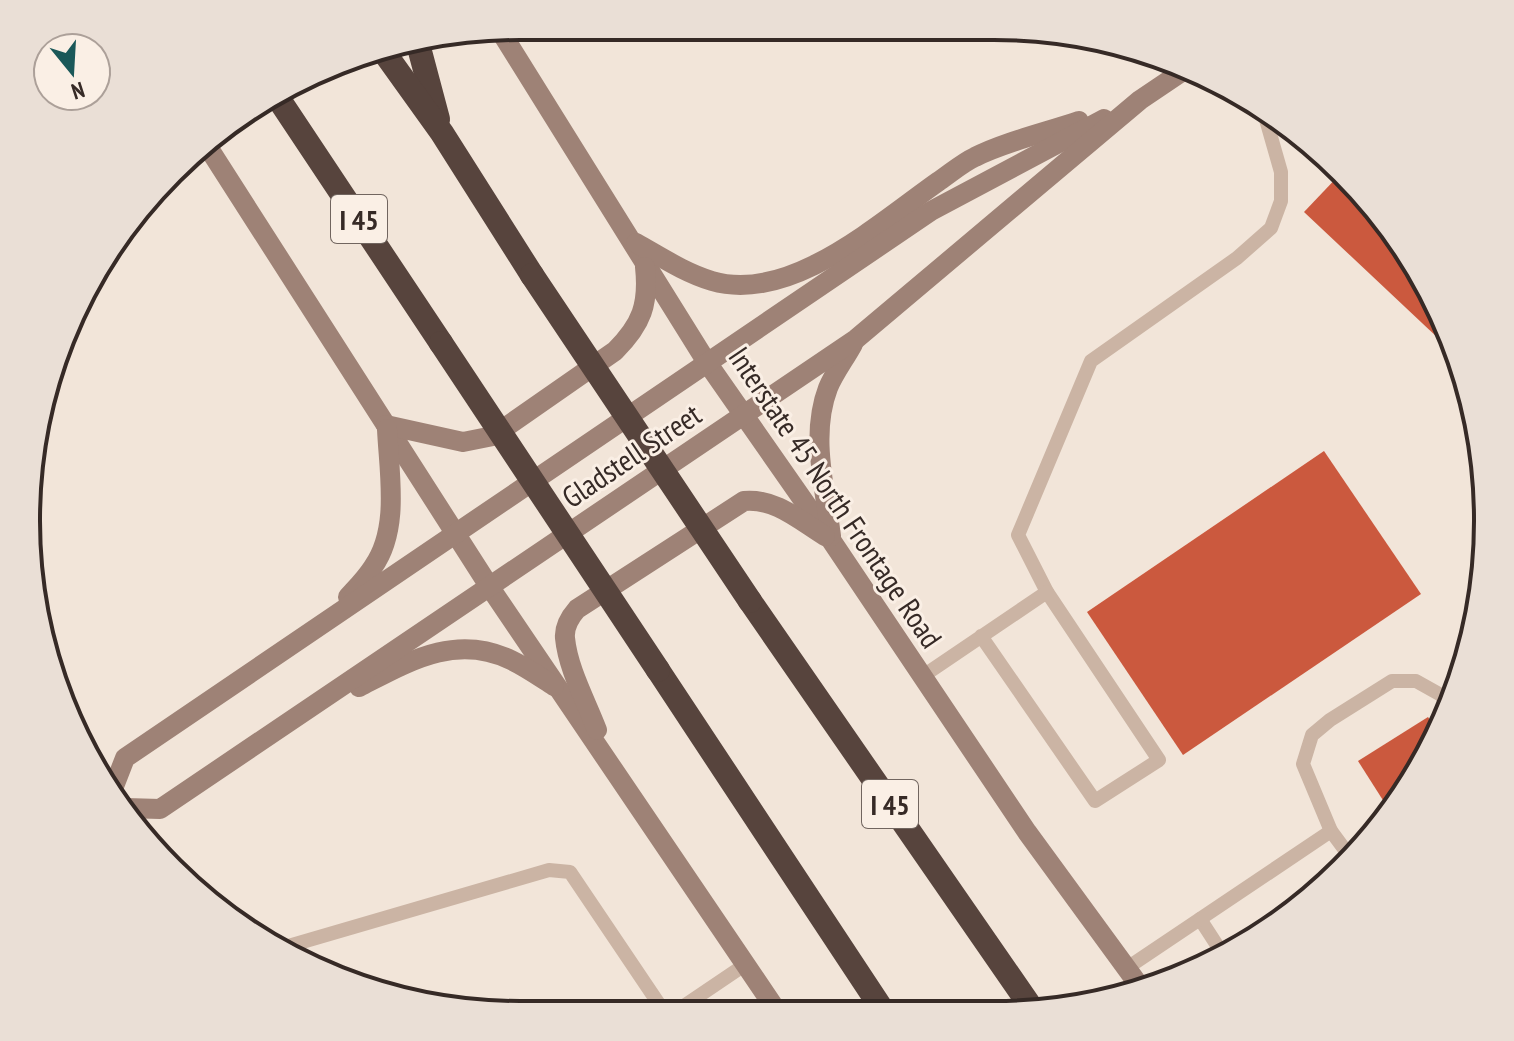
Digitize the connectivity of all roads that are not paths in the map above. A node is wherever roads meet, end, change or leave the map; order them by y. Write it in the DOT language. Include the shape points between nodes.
graph roads {
  1 [pos="506,40"];
  2 [pos="420,51"];
  3 [pos="389,58"];
  4 [pos="1175,76"];
  5 [pos="1140,100"];
  6 [pos="281,103"];
  7 [pos="1268,127"];
  8 [pos="442,133"];
  9 [pos="212,153"];
  10 [pos="633,241"];
  11 [pos="644,259"];
  12 [pos="856,339"];
  13 [pos="706,361"];
  14 [pos="745,416"];
  15 [pos="386,425"];
  16 [pos="455,533"];
  17 [pos="831,540"];
  18 [pos="489,586"];
  19 [pos="1047,592"];
  20 [pos="331,617"];
  21 [pos="981,636"];
  22 [pos="923,676"];
  23 [pos="559,689"];
  24 [pos="1441,695"];
  25 [pos="284,725"];
  26 [pos="613,769"];
  27 [pos="116,780"];
  28 [pos="136,808"];
  29 [pos="1331,831"];
  30 [pos="1344,849"];
  31 [pos="1200,919"];
  32 [pos="294,944"];
  33 [pos="1217,945"];
  34 [pos="746,964"];
  35 [pos="1127,968"];
  36 [pos="1135,979"];
  37 [pos="1026,1000"];
  38 [pos="657,1001"];
  39 [pos="691,1001"];
  40 [pos="770,1001"];
  41 [pos="877,1001"];
  1 -- 10 [label="street, Interstate 45 North Frontage Road"];
  2 -- 8 [label="highway"];
  3 -- 8 [label="highway, I 45"];
  4 -- 5 [label="street, Gladstell Street"];
  5 -- 10 [label="street" via="974,157 826,259 764,285 715,282"];
  5 -- 12 [label="street, Gladstell Street"];
  5 -- 13 [label="street, Gladstell Street" via="931,211"];
  6 -- 41 [label="highway, I 45, bridge"];
  7 -- 19 [label="lane" via="1281,172 1281,201 1271,228 1091,361 1018,535"];
  8 -- 37 [label="highway, I 45, bridge" via="750,601"];
  9 -- 15 [label="street"];
  10 -- 11 [label="street, Interstate 45 North Frontage Road"];
  11 -- 13 [label="street, Interstate 45 North Frontage Road"];
  11 -- 15 [label="street" via="646,306 630,336 493,436 463,442"];
  12 -- 14 [label="street, Gladstell Street"];
  12 -- 17 [label="street" via="829,388 820,423"];
  13 -- 14 [label="street, Interstate 45 North Frontage Road"];
  13 -- 16 [label="street, Gladstell Street"];
  14 -- 17 [label="street, Interstate 45 North Frontage Road"];
  14 -- 18 [label="street, Gladstell Street"];
  15 -- 16 [label="street"];
  15 -- 20 [label="street" via="386,540 375,565"];
  16 -- 18 [label="street"];
  16 -- 20 [label="street, Gladstell Street"];
  17 -- 22 [label="street, Interstate 45 North Frontage Road"];
  17 -- 26 [label="street" via="770,502 744,501 577,609 564,636"];
  18 -- 23 [label="street"];
  18 -- 25 [label="street, Gladstell Street"];
  19 -- 21 [label="lane"];
  19 -- 21 [label="lane" via="1159,760 1095,801"];
  20 -- 27 [label="street, Gladstell Street" via="125,758"];
  21 -- 22 [label="lane"];
  22 -- 35 [label="street, Interstate 45 North Frontage Road" via="1027,832"];
  23 -- 25 [label="street" via="510,660 481,650 454,650 419,656"];
  23 -- 26 [label="street"];
  24 -- 29 [label="lane" via="1416,681 1392,681 1312,735 1303,764"];
  25 -- 28 [label="street, Gladstell Street" via="160,809"];
  26 -- 34 [label="street"];
  29 -- 30 [label="lane"];
  29 -- 31 [label="lane"];
  31 -- 33 [label="lane"];
  31 -- 35 [label="lane"];
  32 -- 38 [label="lane" via="549,870 570,872"];
  34 -- 39 [label="lane"];
  34 -- 40 [label="street"];
  35 -- 36 [label="street, Interstate 45 North Frontage Road"];
}
